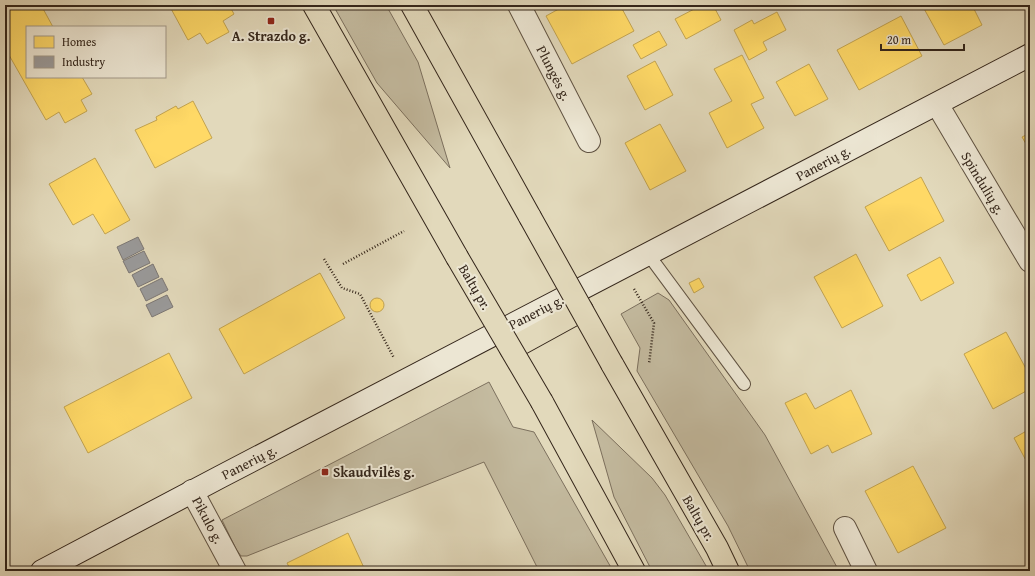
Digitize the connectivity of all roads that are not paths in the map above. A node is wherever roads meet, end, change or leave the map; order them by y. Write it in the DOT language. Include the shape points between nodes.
graph roads {
  1 [pos="314,5"];
  2 [pos="412,5"];
  3 [pos="519,5"];
  4 [pos="1030,54"];
  5 [pos="937,104"];
  6 [pos="589,141"];
  7 [pos="648,254"];
  8 [pos="1030,261"];
  9 [pos="582,310"];
  10 [pos="511,349"];
  11 [pos="744,384"];
  12 [pos="192,491"];
  13 [pos="845,528"];
  14 [pos="42,571"];
  15 [pos="235,571"];
  16 [pos="634,571"];
  17 [pos="728,571"];
  18 [pos="866,571"];
  1 -- 10 [label="main road, Baltų pr., bridge"];
  2 -- 9 [label="main road, Baltų pr., bridge"];
  3 -- 6 [label="main road, Plungės g."];
  4 -- 5 [label="main road, Panerių g."];
  5 -- 7 [label="main road, Panerių g."];
  5 -- 8 [label="main road, Spindulių g."];
  7 -- 11 [label="lane"];
  7 -- 12 [label="main road, Panerių g."];
  9 -- 10 [label="main road"];
  9 -- 17 [label="main road, Baltų pr., bridge"];
  10 -- 16 [label="main road, Baltų pr., bridge"];
  12 -- 14 [label="main road, Panerių g."];
  12 -- 15 [label="main road, Pikulo g."];
  13 -- 18 [label="main road"];
}
